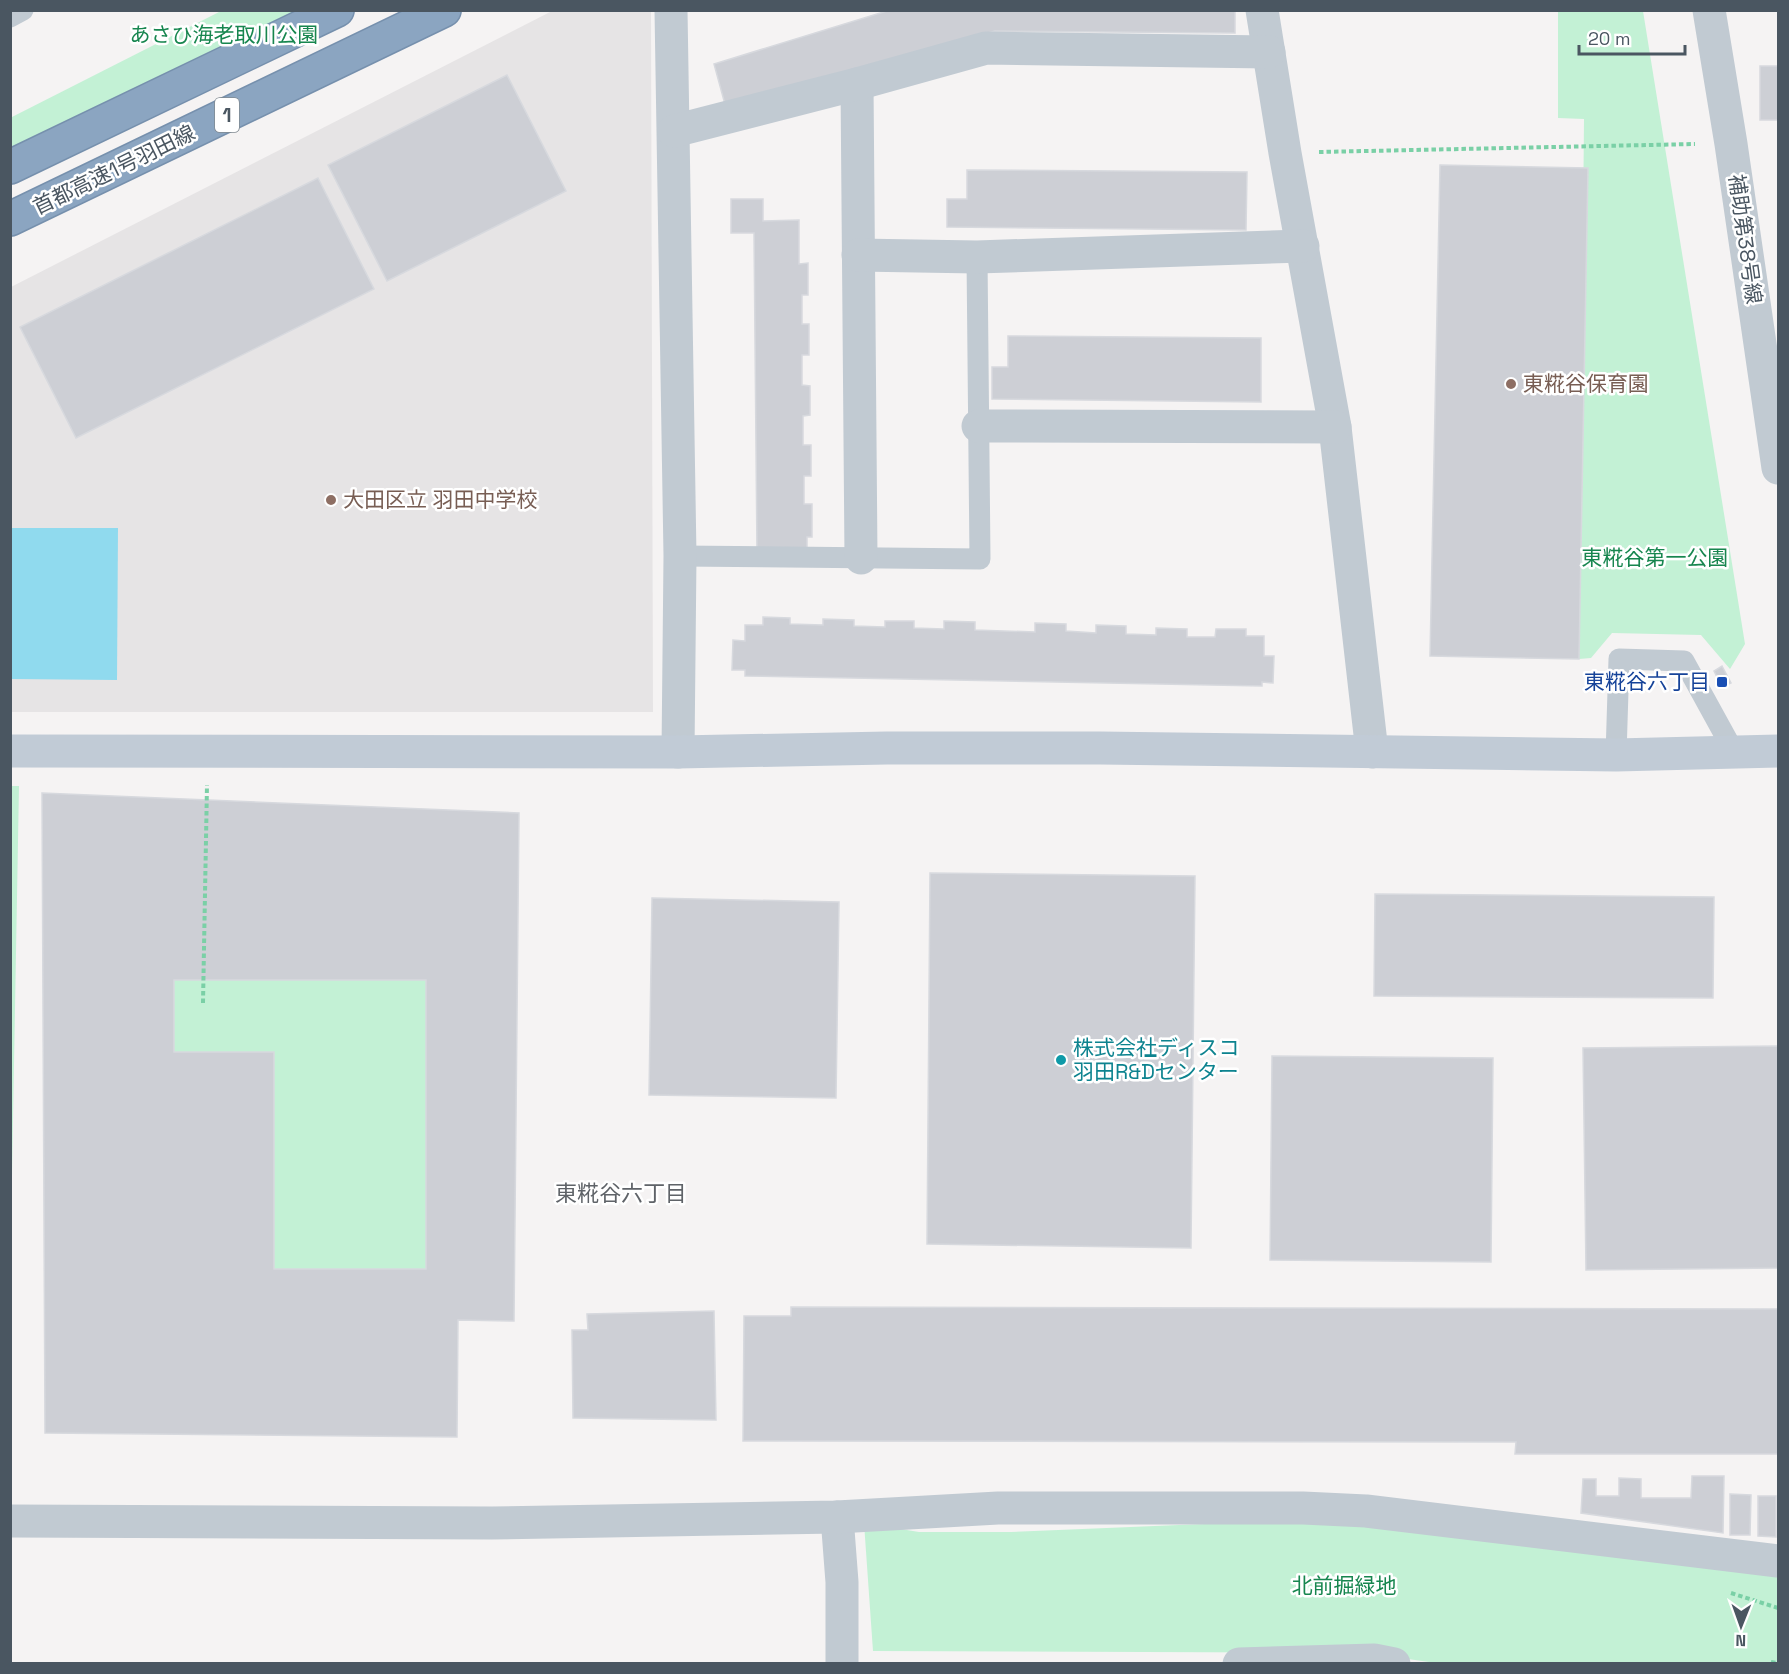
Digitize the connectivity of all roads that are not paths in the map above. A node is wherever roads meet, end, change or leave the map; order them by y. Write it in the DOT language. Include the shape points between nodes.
graph roads {
  1 [pos="23,10"];
  2 [pos="337,10"];
  3 [pos="444,10"];
  4 [pos="671,10"];
  5 [pos="1262,10"];
  6 [pos="1709,10"];
  7 [pos="10,17"];
  8 [pos="1269,52"];
  9 [pos="857,84"];
  10 [pos="674,131"];
  11 [pos="10,167"];
  12 [pos="10,219"];
  13 [pos="1303,246"];
  14 [pos="858,255"];
  15 [pos="977,257"];
  16 [pos="978,426"];
  17 [pos="1335,427"];
  18 [pos="1779,468"];
  19 [pos="680,556"];
  20 [pos="861,558"];
  21 [pos="10,751"];
  22 [pos="1779,751"];
  23 [pos="678,752"];
  24 [pos="1372,752"];
  25 [pos="1734,752"];
  26 [pos="1616,755"];
  27 [pos="10,1521"];
  28 [pos="837,1530"];
  29 [pos="1779,1561"];
  30 [pos="842,1664"];
  31 [pos="1239,1664"];
  32 [pos="1394,1664"];
  1 -- 7 [label="lane"];
  2 -- 11 [label="highway, 1"];
  3 -- 12 [label="highway, 首都高速1号羽田線 / 1"];
  4 -- 10 [label="street"];
  5 -- 8 [label="street"];
  6 -- 18 [label="street, 補助第38号線"];
  8 -- 9 [label="street" via="986,48"];
  8 -- 13 [label="street"];
  9 -- 10 [label="street"];
  9 -- 14 [label="street"];
  10 -- 19 [label="street"];
  13 -- 15 [label="street"];
  13 -- 17 [label="street"];
  14 -- 15 [label="street"];
  14 -- 20 [label="street"];
  15 -- 16 [label="lane"];
  16 -- 17 [label="street"];
  16 -- 20 [label="lane" via="980,559"];
  17 -- 24 [label="street"];
  19 -- 20 [label="lane"];
  19 -- 23 [label="street"];
  21 -- 23 [label="street"];
  22 -- 25 [label="street"];
  23 -- 24 [label="street" via="1029,748"];
  24 -- 26 [label="street"];
  25 -- 26 [label="street"];
  25 -- 26 [label="lane" via="1684,661 1619,660"];
  27 -- 28 [label="street" via="492,1522"];
  28 -- 29 [label="street" via="998,1508 1303,1508 1377,1512"];
  28 -- 30 [label="street" via="842,1582"];
  31 -- 32 [label="street" via="1374,1660"];
}
